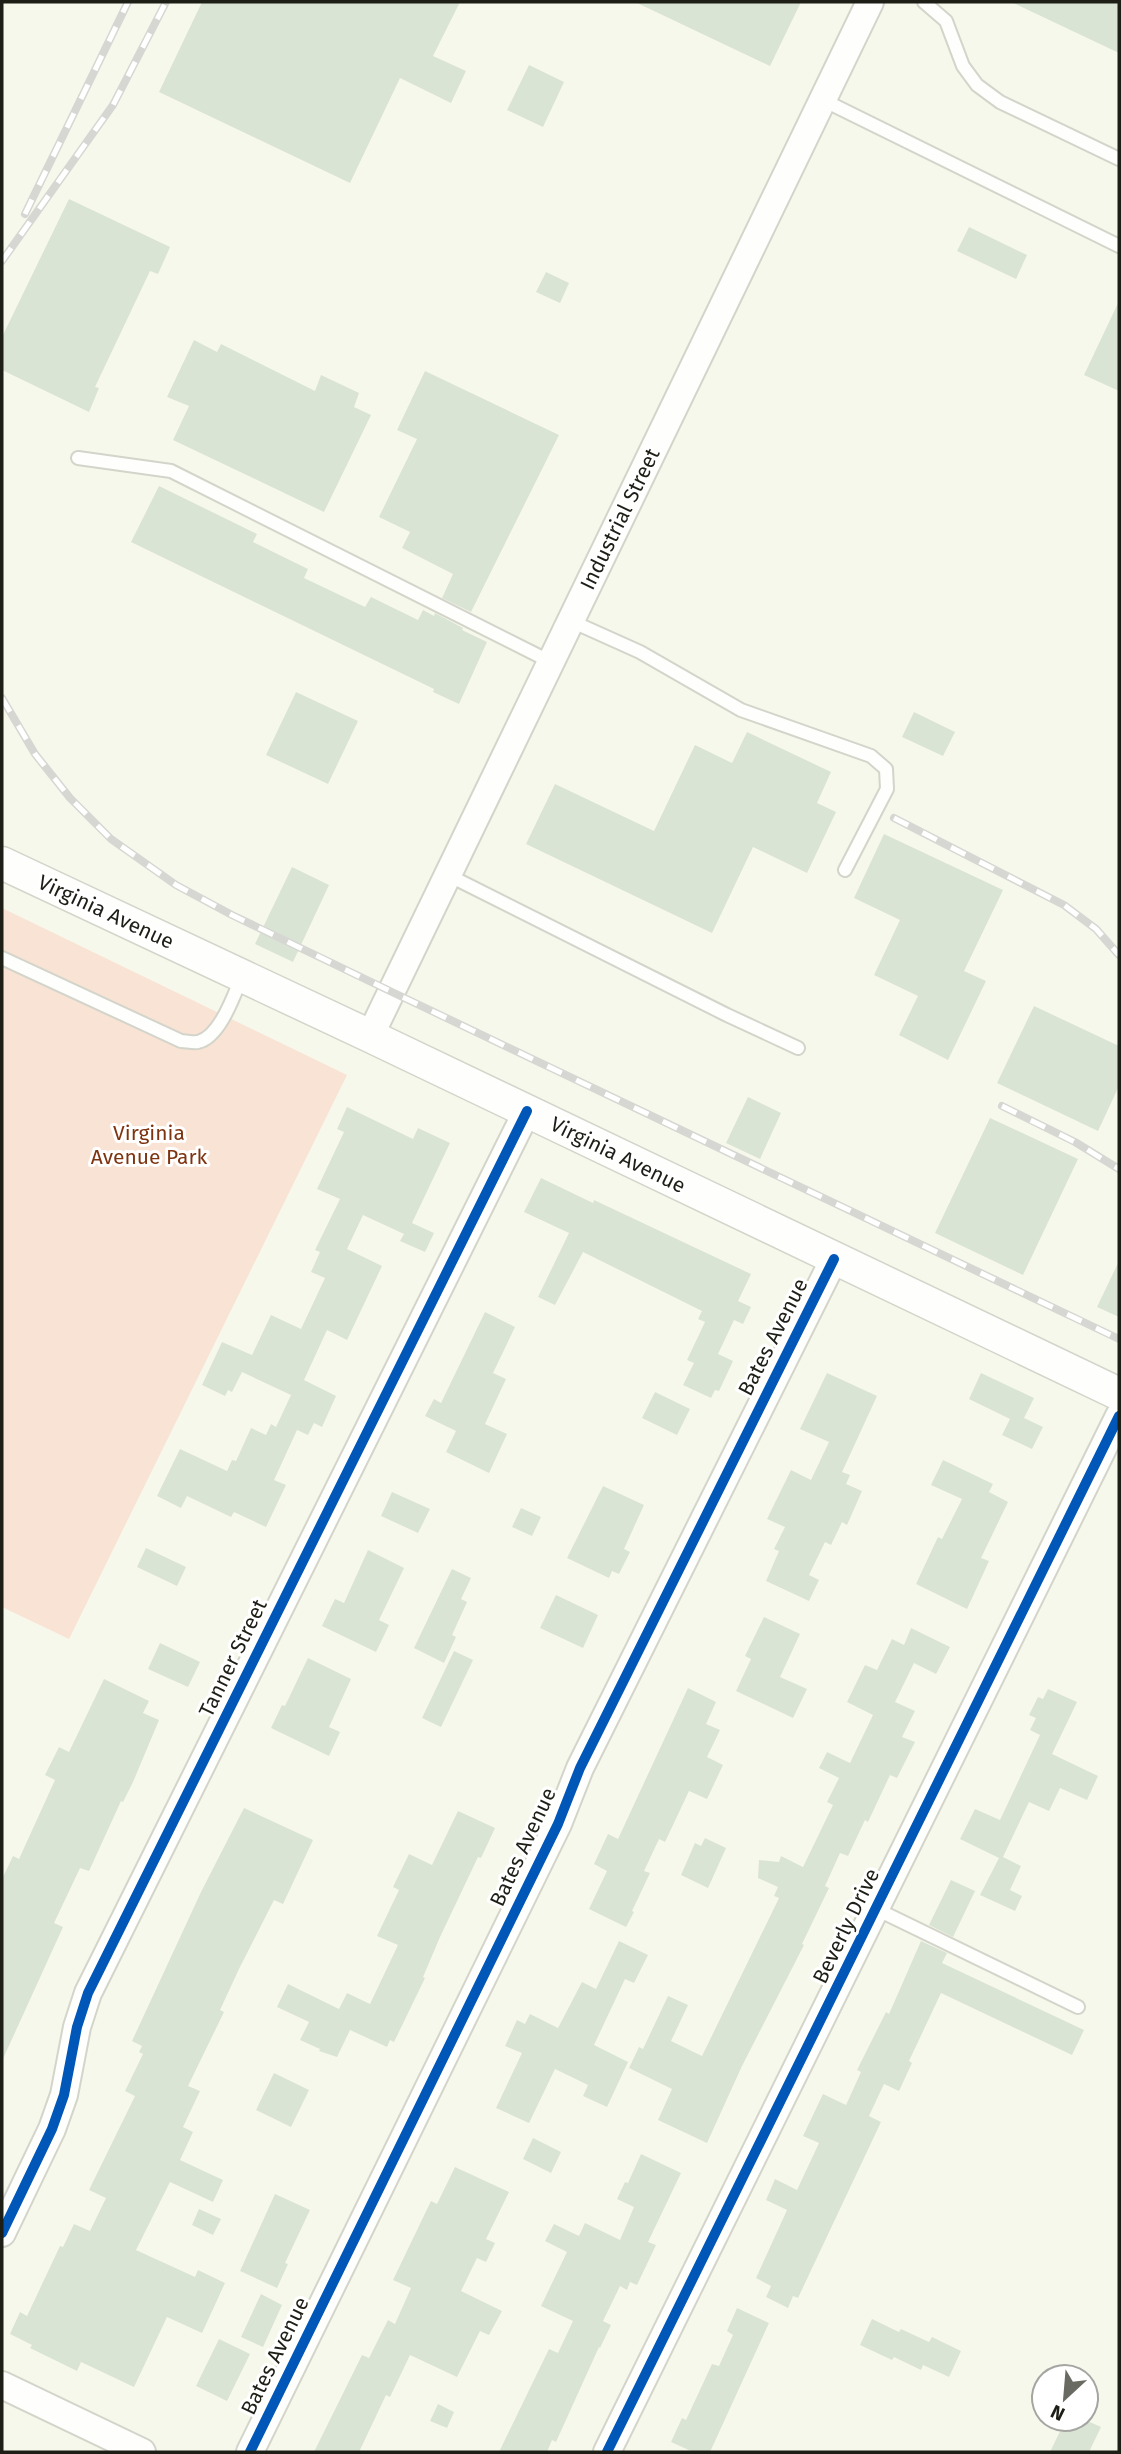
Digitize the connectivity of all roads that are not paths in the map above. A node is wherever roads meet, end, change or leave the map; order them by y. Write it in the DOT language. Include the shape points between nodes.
graph roads {
  1 [pos="870,2"];
  2 [pos="924,2"];
  3 [pos="823,100"];
  4 [pos="1119,159"];
  5 [pos="1119,246"];
  6 [pos="78,458"];
  7 [pos="571,621"];
  8 [pos="551,662"];
  9 [pos="2,863"];
  10 [pos="845,870"];
  11 [pos="448,875"];
  12 [pos="2,958"];
  13 [pos="243,976"];
  14 [pos="370,1036"];
  15 [pos="798,1048"];
  16 [pos="527,1111"];
  17 [pos="834,1259"];
  18 [pos="1119,1394"];
  19 [pos="1119,1416"];
  20 [pos="876,1909"];
  21 [pos="1077,2007"];
  22 [pos="2,2233"];
  23 [pos="2,2385"];
  24 [pos="142,2452"];
  25 [pos="250,2452"];
  26 [pos="607,2452"];
  1 -- 3 [label="street, Industrial Street"];
  2 -- 4 [label="lane" via="946,21 963,66 977,85 1000,102"];
  3 -- 5 [label="lane"];
  3 -- 7 [label="street, Industrial Street"];
  6 -- 8 [label="lane" via="171,471"];
  7 -- 8 [label="street, Industrial Street"];
  7 -- 10 [label="lane" via="640,652 741,710 871,756 886,769 887,789"];
  8 -- 11 [label="street, Industrial Street"];
  9 -- 13 [label="street, Virginia Avenue"];
  11 -- 14 [label="street, Industrial Street"];
  11 -- 15 [label="lane"];
  12 -- 13 [label="lane" via="181,1041 200,1042 213,1033"];
  13 -- 14 [label="street, Virginia Avenue"];
  14 -- 16 [label="street, Virginia Avenue"];
  16 -- 17 [label="street, Virginia Avenue"];
  16 -- 22 [label="street, Tanner Street" via="88,1993 52,2129"];
  17 -- 18 [label="street, Virginia Avenue"];
  17 -- 25 [label="street, Bates Avenue" via="580,1768 558,1824"];
  19 -- 20 [label="street, Beverly Drive"];
  20 -- 21 [label="lane"];
  20 -- 26 [label="street, Beverly Drive"];
  23 -- 24 [label="street"];
}
